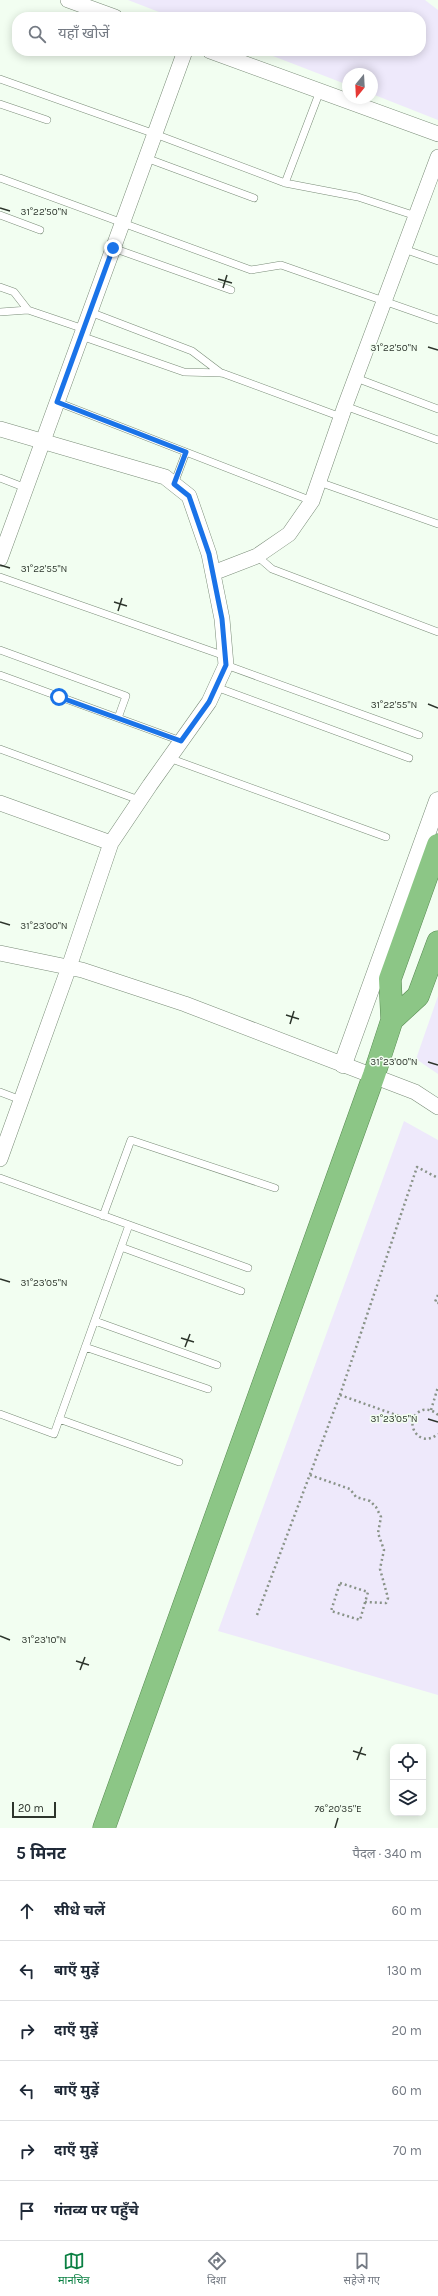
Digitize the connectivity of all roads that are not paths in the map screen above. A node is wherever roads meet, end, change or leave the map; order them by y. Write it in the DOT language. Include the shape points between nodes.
graph roads {
  1 [pos="68,0"];
  2 [pos="101,12"];
  3 [pos="183,56"];
  4 [pos="224,56"];
  5 [pos="0,79"];
  6 [pos="320,91"];
  7 [pos="0,104"];
  8 [pos="47,120"];
  9 [pos="155,134"];
  10 [pos="438,134"];
  11 [pos="438,157"];
  12 [pos="146,158"];
  13 [pos="0,178"];
  14 [pos="285,183"];
  15 [pos="254,198"];
  16 [pos="0,215"];
  17 [pos="416,216"];
  18 [pos="123,222"];
  19 [pos="40,230"];
  20 [pos="113,248"];
  21 [pos="404,249"];
  22 [pos="438,261"];
  23 [pos="0,287"];
  24 [pos="231,290"];
  25 [pos="385,302"];
  26 [pos="28,310"];
  27 [pos="0,312"];
  28 [pos="90,312"];
  29 [pos="438,320"];
  30 [pos="83,332"];
  31 [pos="222,373"];
  32 [pos="356,378"];
  33 [pos="57,402"];
  34 [pos="438,409"];
  35 [pos="343,412"];
  36 [pos="0,429"];
  37 [pos="438,440"];
  38 [pos="43,441"];
  39 [pos="186,452"];
  40 [pos="0,478"];
  41 [pos="319,482"];
  42 [pos="174,484"];
  43 [pos="26,488"];
  44 [pos="312,501"];
  45 [pos="438,524"];
  46 [pos="257,556"];
  47 [pos="0,559"];
  48 [pos="213,573"];
  49 [pos="0,577"];
  50 [pos="438,632"];
  51 [pos="0,650"];
  52 [pos="225,661"];
  53 [pos="0,675"];
  54 [pos="216,687"];
  55 [pos="118,718"];
  56 [pos="419,735"];
  57 [pos="181,741"];
  58 [pos="0,749"];
  59 [pos="169,758"];
  60 [pos="409,758"];
  61 [pos="139,800"];
  62 [pos="438,801"];
  63 [pos="0,803"];
  64 [pos="386,837"];
  65 [pos="111,843"];
  66 [pos="438,845"];
  67 [pos="438,942"];
  68 [pos="386,945"];
  69 [pos="0,953"];
  70 [pos="69,967"];
  71 [pos="438,969"];
  72 [pos="392,973"];
  73 [pos="422,986"];
  74 [pos="392,1020"];
  75 [pos="343,1064"];
  76 [pos="374,1076"];
  77 [pos="0,1092"];
  78 [pos="21,1100"];
  79 [pos="438,1107"];
  80 [pos="0,1159"];
  81 [pos="0,1178"];
  82 [pos="275,1188"];
  83 [pos="103,1216"];
  84 [pos="129,1225"];
  85 [pos="121,1247"];
  86 [pos="248,1268"];
  87 [pos="241,1291"];
  88 [pos="94,1321"];
  89 [pos="85,1347"];
  90 [pos="217,1365"];
  91 [pos="208,1389"];
  92 [pos="0,1414"];
  93 [pos="59,1419"];
  94 [pos="179,1462"];
  95 [pos="104,1828"];
  1 -- 2 [label="street"];
  3 -- 9 [label="street"];
  4 -- 6 [label="street"];
  5 -- 9 [label="lane"];
  6 -- 10 [label="street"];
  6 -- 14 [label="lane"];
  7 -- 8 [label="lane"];
  9 -- 12 [label="street"];
  9 -- 14 [label="lane"];
  11 -- 17 [label="street"];
  12 -- 15 [label="lane"];
  12 -- 18 [label="street"];
  13 -- 18 [label="lane"];
  14 -- 17 [label="lane" via="358,197"];
  16 -- 19 [label="lane"];
  17 -- 21 [label="street"];
  18 -- 20 [label="street"];
  18 -- 25 [label="lane" via="251,270 282,265"];
  20 -- 24 [label="lane"];
  20 -- 28 [label="street"];
  21 -- 22 [label="lane"];
  21 -- 25 [label="street"];
  23 -- 26 [label="lane" via="14,292"];
  25 -- 29 [label="lane"];
  25 -- 32 [label="street"];
  26 -- 27 [label="lane"];
  26 -- 30 [label="lane"];
  28 -- 30 [label="street"];
  28 -- 31 [label="lane" via="192,351"];
  30 -- 31 [label="lane" via="184,372"];
  30 -- 33 [label="street"];
  31 -- 35 [label="lane"];
  32 -- 34 [label="lane"];
  32 -- 35 [label="street"];
  33 -- 38 [label="street"];
  33 -- 39 [label="lane"];
  35 -- 37 [label="lane"];
  35 -- 41 [label="street"];
  36 -- 38 [label="street"];
  38 -- 42 [label="street" via="165,477"];
  38 -- 43 [label="street"];
  39 -- 42 [label="lane"];
  39 -- 44 [label="lane"];
  40 -- 43 [label="lane"];
  41 -- 44 [label="street"];
  41 -- 45 [label="lane"];
  42 -- 48 [label="street" via="189,496"];
  43 -- 47 [label="street"];
  44 -- 46 [label="street" via="289,534"];
  46 -- 48 [label="street"];
  46 -- 50 [label="lane" via="272,569"];
  48 -- 52 [label="street" via="222,619"];
  49 -- 52 [label="lane"];
  51 -- 55 [label="lane" via="126,696"];
  52 -- 54 [label="street"];
  52 -- 56 [label="lane"];
  53 -- 55 [label="lane"];
  54 -- 57 [label="street" via="209,702"];
  54 -- 60 [label="lane"];
  55 -- 57 [label="lane"];
  57 -- 59 [label="street"];
  58 -- 61 [label="lane"];
  59 -- 61 [label="street"];
  59 -- 64 [label="lane"];
  61 -- 65 [label="street"];
  62 -- 68 [label="street"];
  63 -- 65 [label="street"];
  65 -- 70 [label="street"];
  66 -- 72 [label="highway"];
  67 -- 73 [label="highway"];
  68 -- 72 [label="street"];
  68 -- 75 [label="street"];
  69 -- 70 [label="street"];
  70 -- 75 [label="street" via="185,1004"];
  70 -- 78 [label="street"];
  71 -- 73 [label="street"];
  72 -- 74 [label="highway"];
  73 -- 74 [label="highway" via="418,996"];
  74 -- 76 [label="highway"];
  75 -- 76 [label="street"];
  76 -- 79 [label="street" via="415,1092"];
  76 -- 95 [label="highway"];
  77 -- 78 [label="lane"];
  78 -- 80 [label="street"];
  81 -- 83 [label="lane"];
  82 -- 83 [label="lane" via="131,1140"];
  83 -- 84 [label="lane"];
  84 -- 85 [label="lane"];
  84 -- 86 [label="lane"];
  85 -- 87 [label="lane"];
  85 -- 88 [label="lane"];
  88 -- 89 [label="lane"];
  88 -- 90 [label="lane"];
  89 -- 91 [label="lane"];
  89 -- 93 [label="lane"];
  92 -- 93 [label="lane" via="54,1434"];
  93 -- 94 [label="lane"];
}
